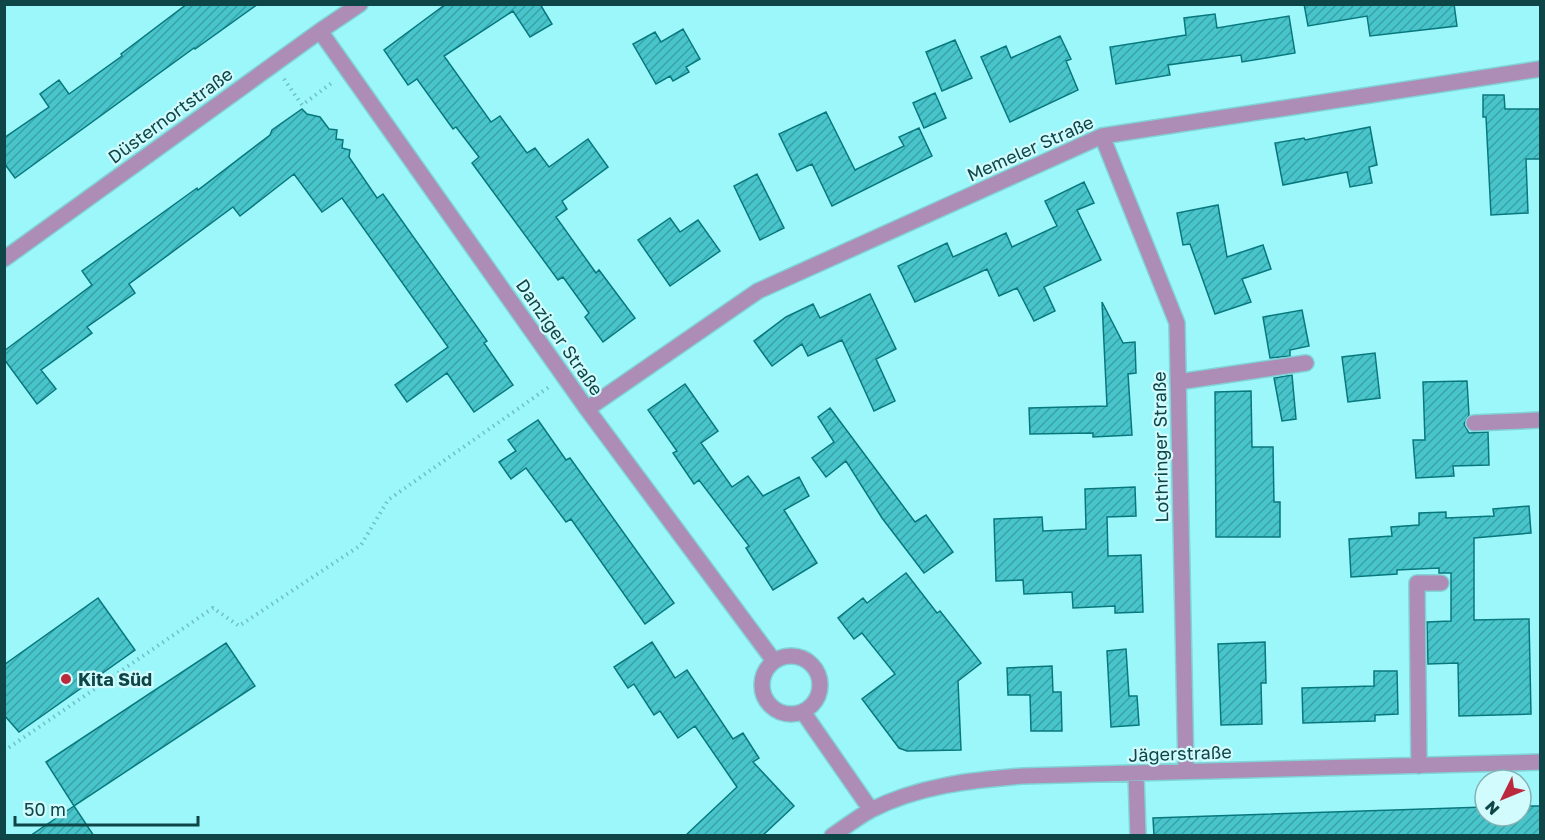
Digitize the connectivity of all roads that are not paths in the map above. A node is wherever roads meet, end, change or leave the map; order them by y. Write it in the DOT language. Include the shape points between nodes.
graph roads {
  1 [pos="360,4"];
  2 [pos="320,31"];
  3 [pos="1540,69"];
  4 [pos="1102,136"];
  5 [pos="4,259"];
  6 [pos="1306,363"];
  7 [pos="1179,382"];
  8 [pos="587,409"];
  9 [pos="1540,420"];
  10 [pos="1474,423"];
  11 [pos="1442,583"];
  12 [pos="774,661"];
  13 [pos="804,712"];
  14 [pos="1540,762"];
  15 [pos="1419,765"];
  16 [pos="1186,772"];
  17 [pos="1136,774"];
  18 [pos="870,810"];
  19 [pos="832,836"];
  20 [pos="1138,836"];
  1 -- 2 [label="street, Düsternortstraße"];
  2 -- 5 [label="street, Düsternortstraße"];
  2 -- 8 [label="street, Danziger Straße"];
  3 -- 4 [label="street, Memeler Straße"];
  4 -- 7 [label="street, Lothringer Straße" via="1177,323"];
  4 -- 8 [label="street, Memeler Straße" via="758,291"];
  6 -- 7 [label="street"];
  7 -- 16 [label="street, Lothringer Straße"];
  8 -- 12 [label="street, Danziger Straße"];
  9 -- 10 [label="street"];
  11 -- 15 [label="street" via="1418,583"];
  12 -- 13 [label="street" via="763,676 764,696 776,710 787,714"];
  12 -- 13 [label="street" via="787,656 802,658 815,668 821,685 814,704"];
  13 -- 18 [label="street"];
  14 -- 15 [label="street, Jägerstraße"];
  15 -- 16 [label="street, Jägerstraße"];
  16 -- 17 [label="street, Jägerstraße"];
  17 -- 18 [label="street, Jägerstraße" via="972,780 910,793"];
  17 -- 20 [label="street"];
  18 -- 19 [label="street, Jägerstraße"];
}
